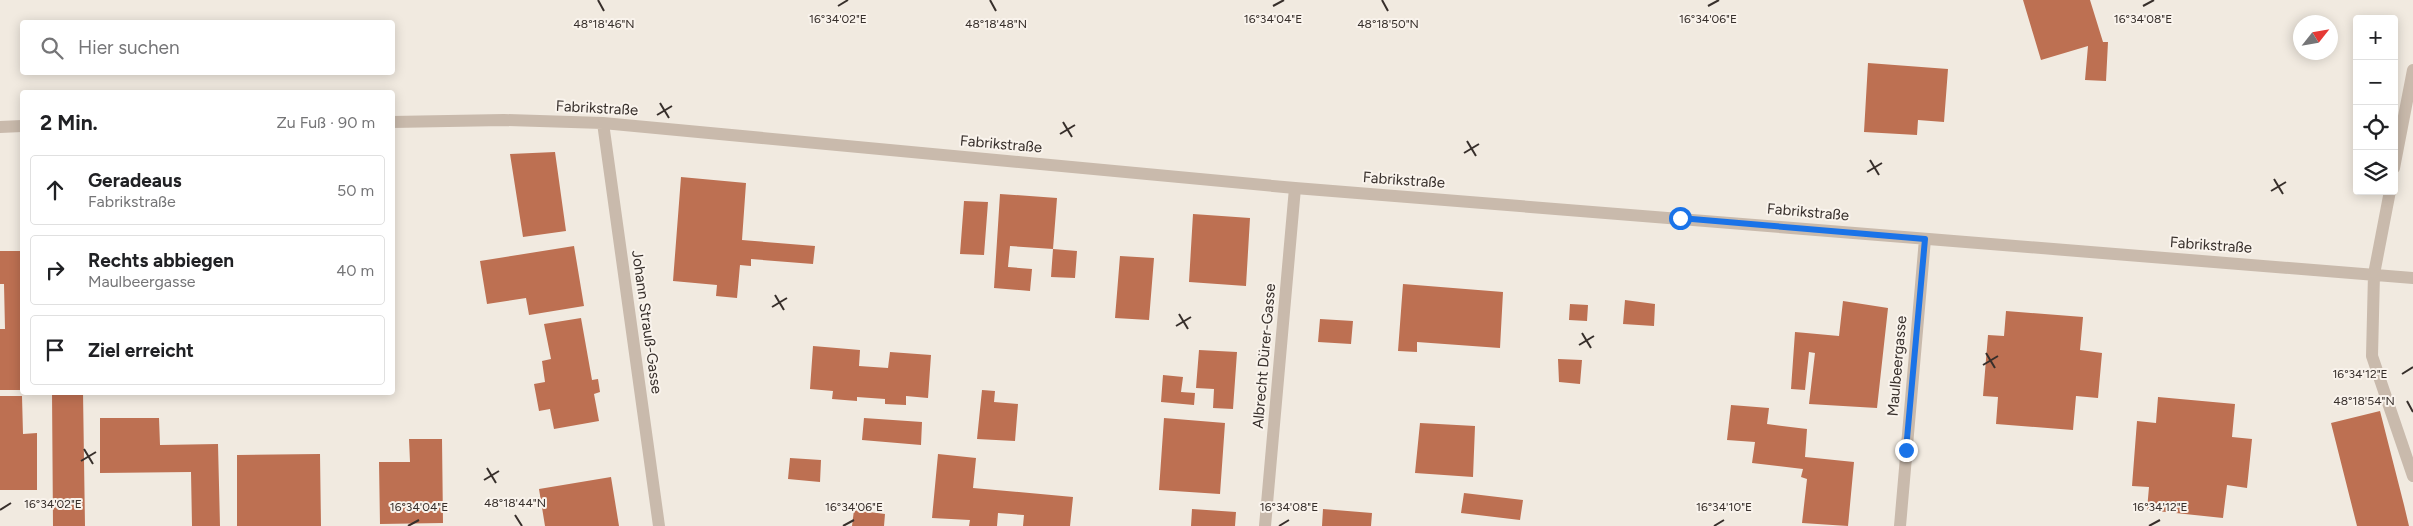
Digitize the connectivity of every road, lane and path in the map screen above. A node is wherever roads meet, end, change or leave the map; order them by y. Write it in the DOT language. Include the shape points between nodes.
graph roads {
  1 [pos="2413,70"];
  2 [pos="395,122"];
  3 [pos="603,124"];
  4 [pos="20,126"];
  5 [pos="0,127"];
  6 [pos="2397,150"];
  7 [pos="1295,188"];
  8 [pos="2389,195"];
  9 [pos="1925,239"];
  10 [pos="2374,274"];
  11 [pos="2413,278"];
  12 [pos="2413,476"];
  13 [pos="659,526"];
  14 [pos="1265,526"];
  15 [pos="1900,526"];
  1 -- 6 [label="street"];
  2 -- 3 [label="street, Fabrikstraße" via="504,120"];
  3 -- 7 [label="street, Fabrikstraße"];
  3 -- 13 [label="street, Johann Strauß-Gasse"];
  4 -- 5 [label="street"];
  7 -- 9 [label="street, Fabrikstraße"];
  7 -- 14 [label="street, Albrecht Dürer-Gasse"];
  8 -- 10 [label="street"];
  9 -- 10 [label="street, Fabrikstraße"];
  9 -- 15 [label="street, Maulbeergasse"];
  10 -- 11 [label="street, Fabrikstraße"];
  10 -- 12 [label="street" via="2372,356"];
}
